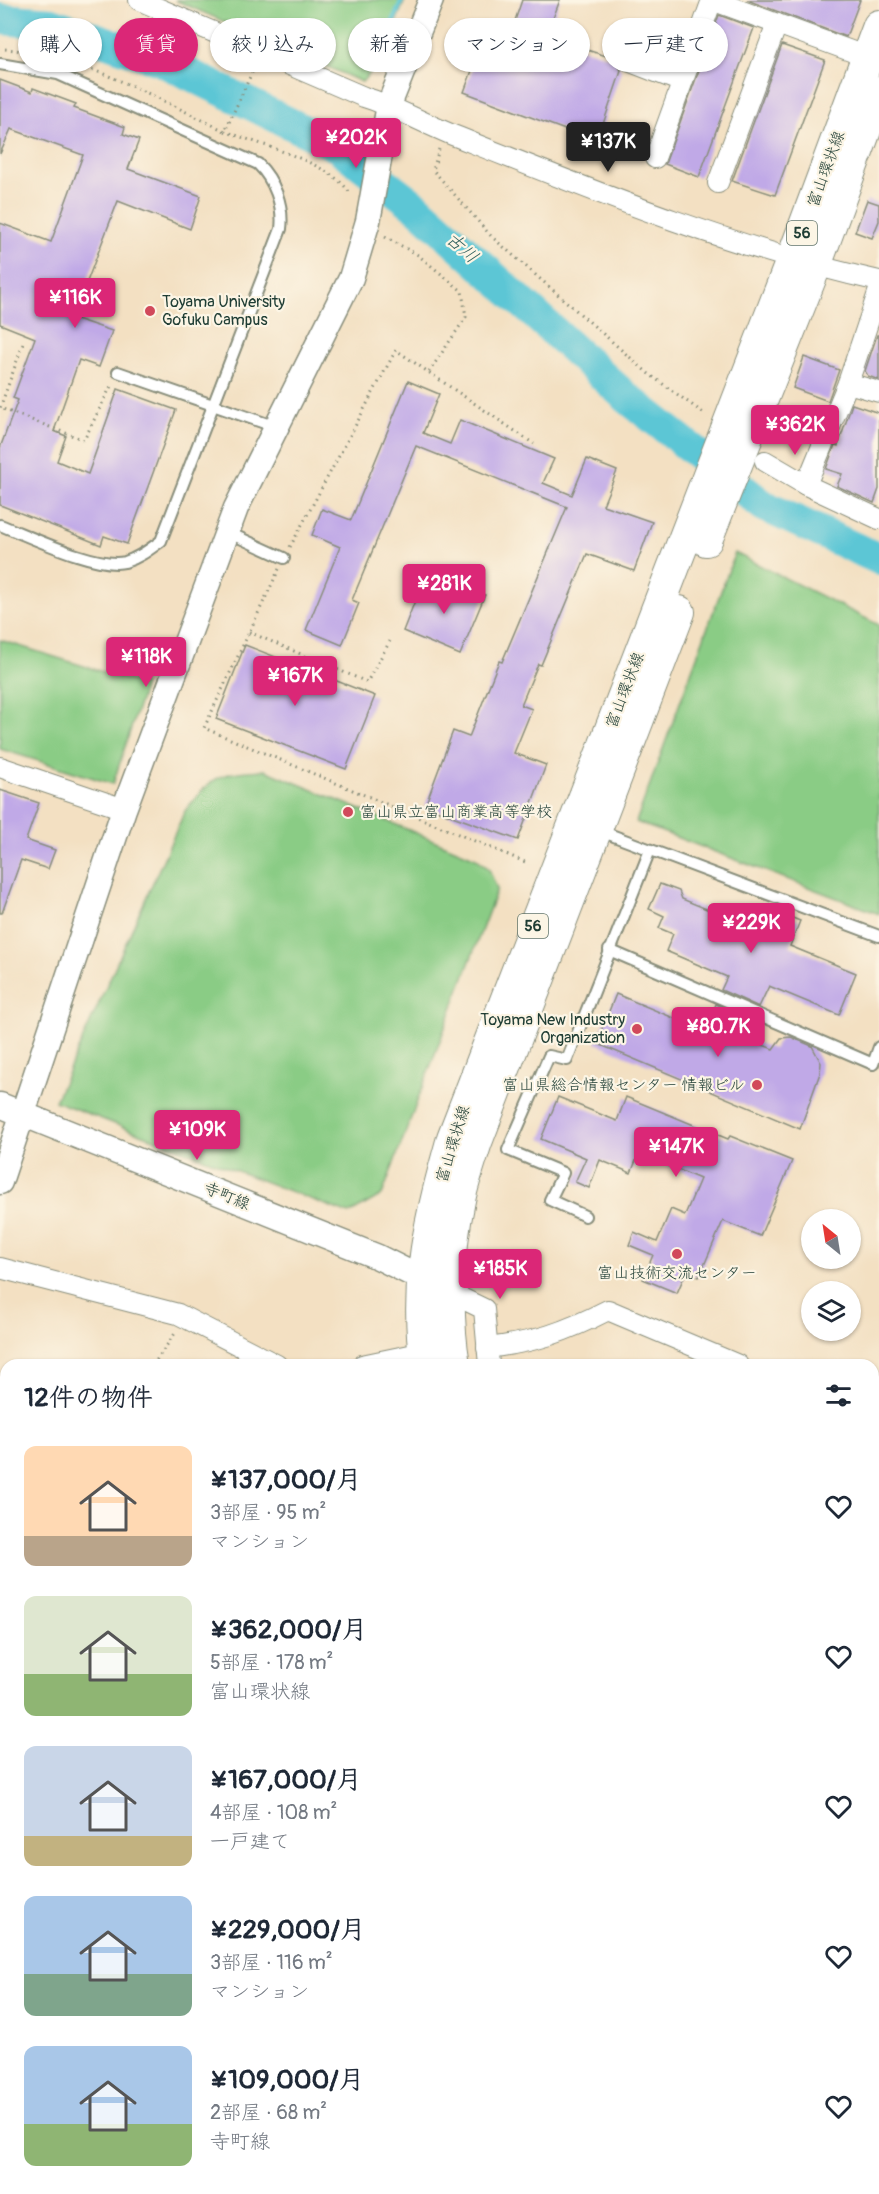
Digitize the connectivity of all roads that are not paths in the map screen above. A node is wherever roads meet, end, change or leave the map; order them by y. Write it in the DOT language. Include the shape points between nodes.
graph roads {
  1 [pos="139,0"];
  2 [pos="431,0"];
  3 [pos="777,24"];
  4 [pos="879,26"];
  5 [pos="867,57"];
  6 [pos="0,64"];
  7 [pos="656,72"];
  8 [pos="682,82"];
  9 [pos="879,92"];
  10 [pos="387,115"];
  11 [pos="655,158"];
  12 [pos="718,183"];
  13 [pos="804,262"];
  14 [pos="879,280"];
  15 [pos="879,290"];
  16 [pos="118,372"];
  17 [pos="848,383"];
  18 [pos="879,392"];
  19 [pos="214,405"];
  20 [pos="276,427"];
  21 [pos="735,443"];
  22 [pos="806,484"];
  23 [pos="707,508"];
  24 [pos="879,519"];
  25 [pos="0,525"];
  26 [pos="226,532"];
  27 [pos="284,558"];
  28 [pos="0,767"];
  29 [pos="124,808"];
  30 [pos="595,829"];
  31 [pos="650,850"];
  32 [pos="879,936"];
  33 [pos="609,950"];
  34 [pos="879,1047"];
  35 [pos="11,1109"];
  36 [pos="0,1182"];
  37 [pos="585,1216"];
  38 [pos="0,1268"];
  39 [pos="421,1280"];
  40 [pos="451,1293"];
  41 [pos="488,1357"];
  42 [pos="265,1359"];
  43 [pos="391,1359"];
  44 [pos="409,1359"];
  45 [pos="426,1359"];
  46 [pos="453,1359"];
  47 [pos="724,1359"];
  1 -- 10 [label="street" via="364,97"];
  2 -- 10 [label="street"];
  3 -- 5 [label="street"];
  3 -- 8 [label="street" via="712,0"];
  3 -- 12 [label="street"];
  4 -- 5 [label="main road, 富山環状線 / 56"];
  5 -- 13 [label="main road, 富山環状線 / 56"];
  6 -- 19 [label="lane" via="58,74 258,164 270,176 281,210 281,229"];
  7 -- 8 [label="street"];
  8 -- 11 [label="street"];
  9 -- 13 [label="main road, 富山環状線 / 56"];
  10 -- 13 [label="street" via="445,132 659,213"];
  10 -- 20 [label="street" via="374,227"];
  13 -- 14 [label="street"];
  13 -- 21 [label="main road, 富山環状線 / 56"];
  15 -- 17 [label="street"];
  16 -- 19 [label="lane"];
  17 -- 18 [label="street"];
  17 -- 22 [label="street"];
  19 -- 20 [label="lane"];
  19 -- 25 [label="lane" via="161,541 146,553 124,562 100,563"];
  20 -- 26 [label="street"];
  21 -- 22 [label="street"];
  21 -- 23 [label="main road, 富山環状線 / 56"];
  22 -- 24 [label="street"];
  23 -- 30 [label="main road, 富山環状線 / 56"];
  23 -- 39 [label="main road, 富山環状線 / 56" via="453,1138 428,1229"];
  26 -- 27 [label="lane"];
  26 -- 29 [label="street"];
  28 -- 29 [label="street"];
  29 -- 35 [label="street"];
  30 -- 31 [label="lane"];
  30 -- 40 [label="main road, 富山環状線 / 56" via="476,1142 459,1199"];
  31 -- 32 [label="lane"];
  31 -- 33 [label="lane"];
  33 -- 34 [label="lane" via="873,1064"];
  33 -- 37 [label="lane" via="567,1060 549,1056 508,1150 562,1173 550,1200"];
  35 -- 36 [label="street"];
  35 -- 39 [label="street, 寺町線" via="378,1257"];
  38 -- 42 [label="street" via="186,1318"];
  39 -- 40 [label="street, 寺町線"];
  39 -- 45 [label="main road, 富山環状線 / 56"];
  40 -- 41 [label="street" via="484,1309"];
  40 -- 46 [label="main road, 富山環状線 / 56"];
  41 -- 47 [label="street" via="575,1327 608,1310"];
  43 -- 44 [label="street" via="410,1355"];
}
